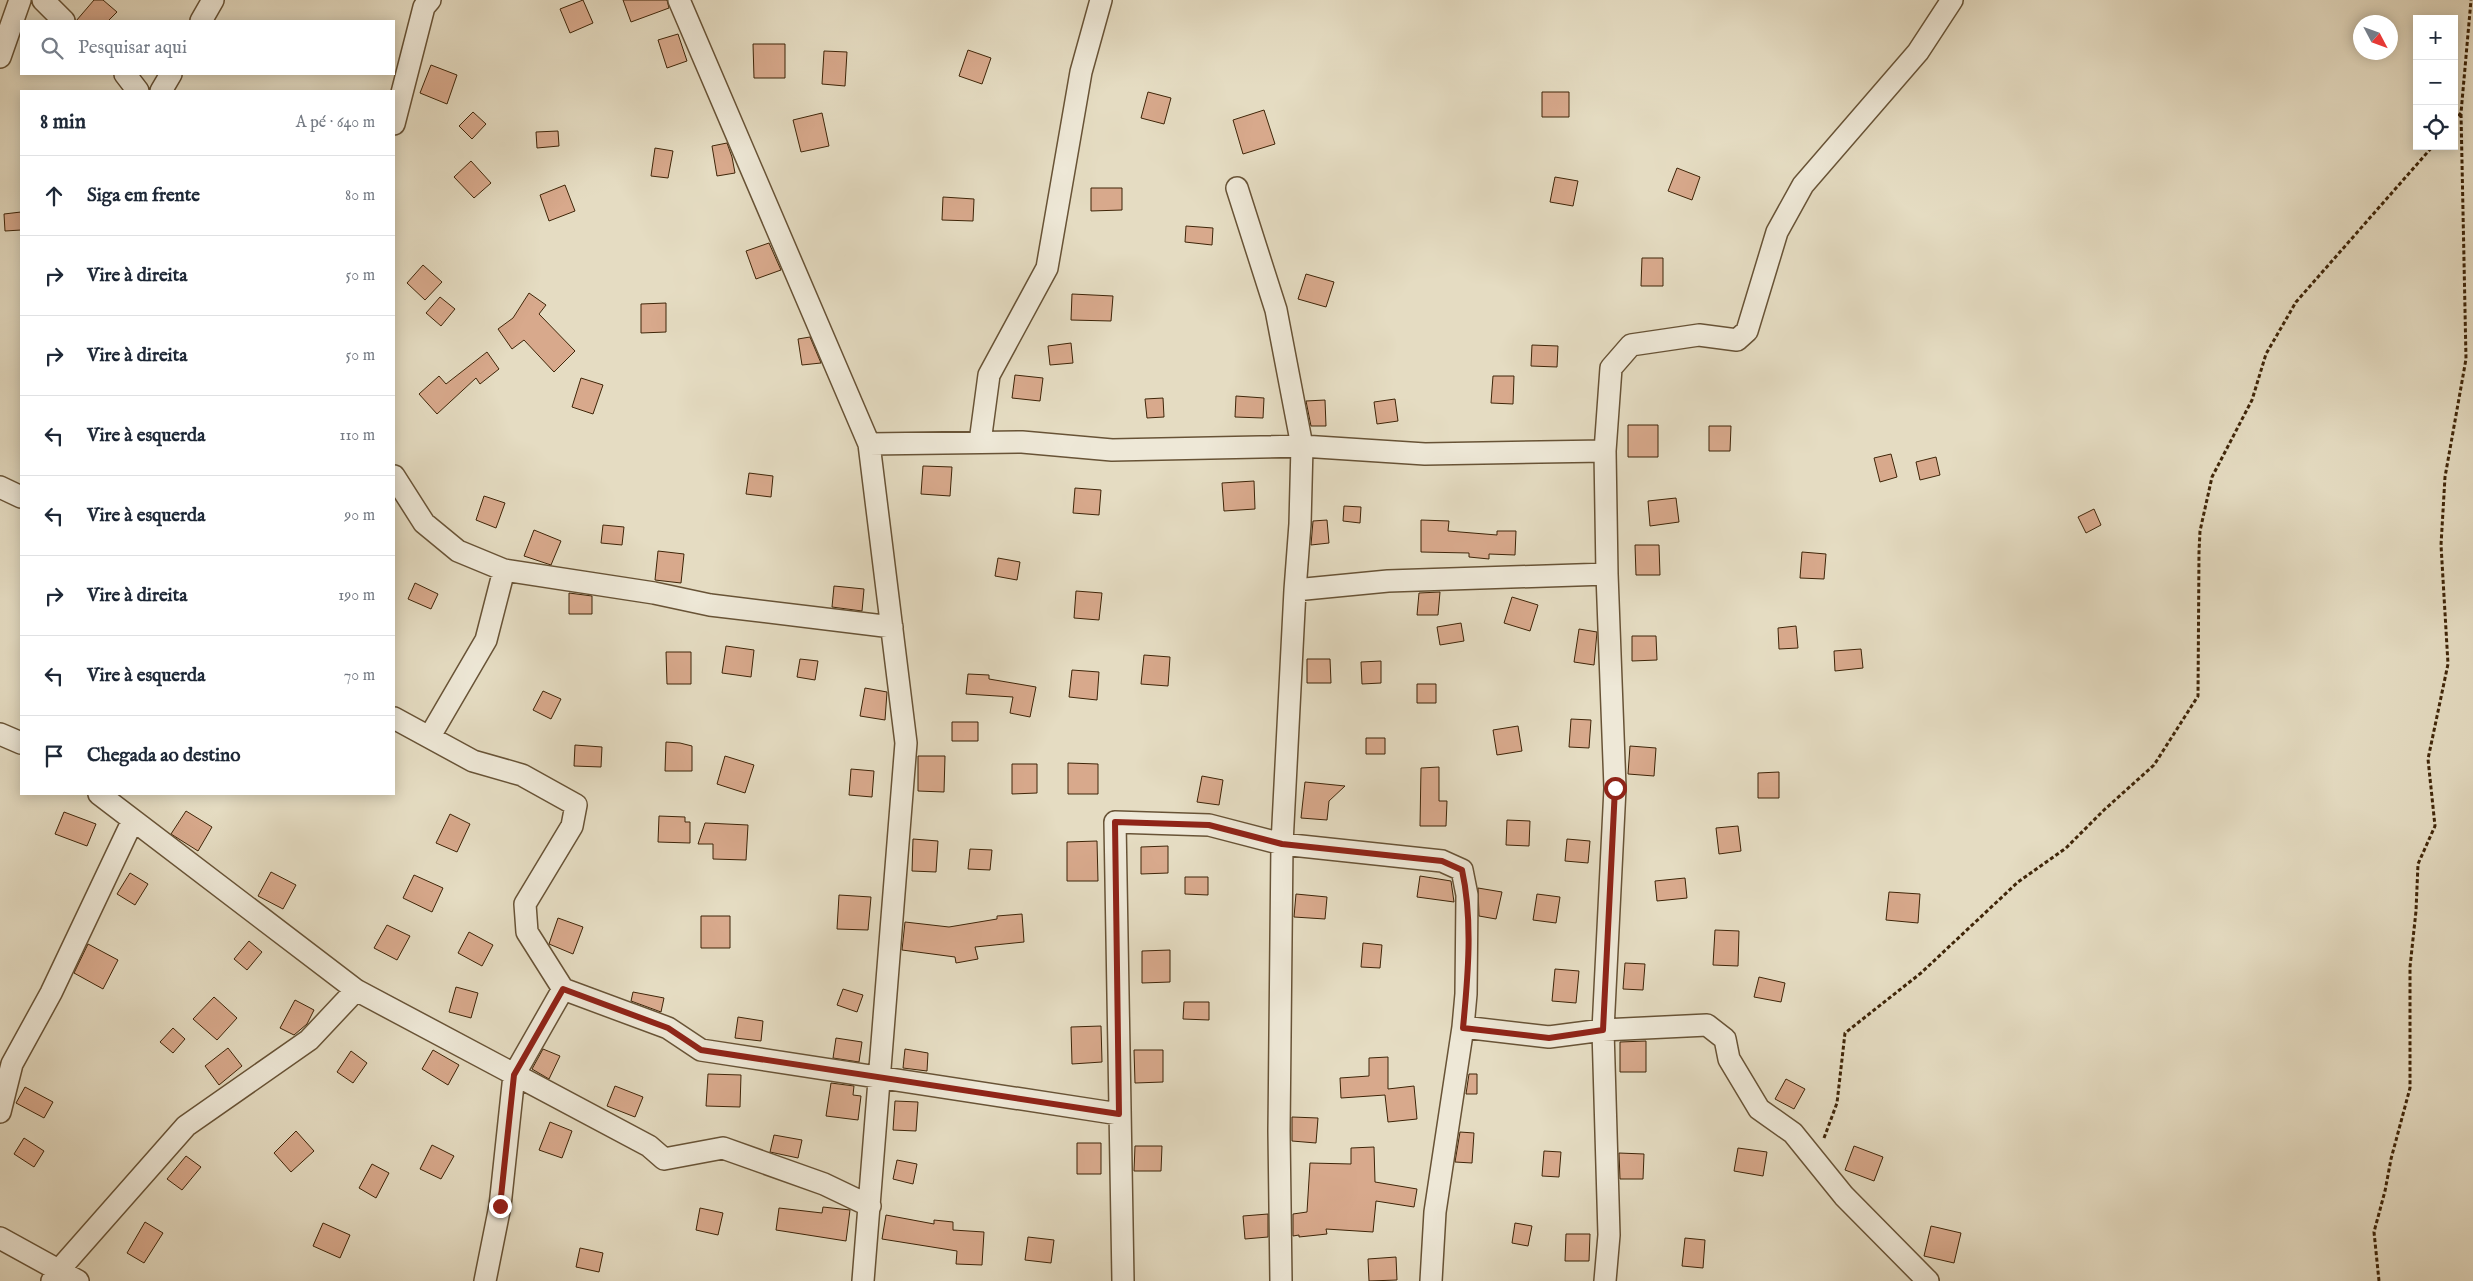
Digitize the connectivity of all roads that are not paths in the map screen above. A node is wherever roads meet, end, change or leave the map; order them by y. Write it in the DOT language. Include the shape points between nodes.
graph roads {
  1 [pos="20,0"];
  2 [pos="43,0"];
  3 [pos="213,0"];
  4 [pos="430,0"];
  5 [pos="679,0"];
  6 [pos="1101,0"];
  7 [pos="1952,0"];
  8 [pos="63,20"];
  9 [pos="202,20"];
  10 [pos="0,57"];
  11 [pos="126,75"];
  12 [pos="170,75"];
  13 [pos="137,90"];
  14 [pos="162,90"];
  15 [pos="395,120"];
  16 [pos="1238,188"];
  17 [pos="980,442"];
  18 [pos="869,444"];
  19 [pos="1302,446"];
  20 [pos="1605,451"];
  21 [pos="395,478"];
  22 [pos="0,487"];
  23 [pos="20,497"];
  24 [pos="504,570"];
  25 [pos="1607,574"];
  26 [pos="1295,590"];
  27 [pos="892,627"];
  28 [pos="395,718"];
  29 [pos="0,734"];
  30 [pos="430,736"];
  31 [pos="20,743"];
  32 [pos="100,795"];
  33 [pos="133,820"];
  34 [pos="1282,844"];
  35 [pos="563,989"];
  36 [pos="356,990"];
  37 [pos="1463,1028"];
  38 [pos="1603,1030"];
  39 [pos="514,1075"];
  40 [pos="878,1078"];
  41 [pos="0,1112"];
  42 [pos="1119,1114"];
  43 [pos="870,1206"];
  44 [pos="0,1238"];
  45 [pos="56,1275"];
  46 [pos="78,1281"];
  47 [pos="485,1281"];
  48 [pos="863,1281"];
  49 [pos="1123,1281"];
  50 [pos="1281,1281"];
  51 [pos="1431,1281"];
  52 [pos="1605,1281"];
  53 [pos="1928,1281"];
  1 -- 10 [label="street"];
  2 -- 8 [label="street"];
  3 -- 9 [label="street"];
  4 -- 15 [label="street" via="424,7"];
  5 -- 18 [label="street"];
  6 -- 17 [label="street" via="1081,72 1047,268 989,375"];
  7 -- 20 [label="street" via="1918,52 1803,185 1777,232 1747,331 1737,340 1699,335 1631,345 1611,368"];
  11 -- 13 [label="street"];
  12 -- 14 [label="street"];
  16 -- 19 [label="street" via="1276,310"];
  17 -- 18 [label="street"];
  17 -- 19 [label="street" via="1022,442 1112,450"];
  18 -- 27 [label="street"];
  19 -- 20 [label="street" via="1425,454"];
  19 -- 26 [label="street"];
  20 -- 25 [label="street"];
  21 -- 24 [label="street" via="424,524 458,551"];
  22 -- 23 [label="street"];
  24 -- 27 [label="street" via="710,605"];
  24 -- 30 [label="street" via="486,640"];
  25 -- 26 [label="street" via="1388,581"];
  25 -- 38 [label="street" via="1615,788"];
  26 -- 34 [label="street"];
  27 -- 40 [label="street" via="906,743"];
  28 -- 30 [label="street"];
  29 -- 31 [label="street"];
  30 -- 35 [label="street" via="473,761 522,775 576,805 572,826 525,904 527,932"];
  32 -- 33 [label="street"];
  33 -- 36 [label="street"];
  33 -- 41 [label="street" via="51,993 12,1064"];
  34 -- 37 [label="street" via="1442,861 1462,870 1467,895"];
  34 -- 42 [label="street" via="1209,825 1115,822"];
  34 -- 50 [label="street"];
  35 -- 39 [label="street"];
  35 -- 40 [label="street" via="668,1028 701,1050"];
  36 -- 39 [label="street"];
  36 -- 45 [label="street" via="309,1040 186,1126"];
  37 -- 38 [label="street" via="1549,1038"];
  37 -- 51 [label="street" via="1435,1212"];
  38 -- 52 [label="street" via="1609,1235"];
  38 -- 53 [label="street" via="1707,1025 1725,1039 1729,1059 1759,1109 1793,1133 1844,1196"];
  39 -- 43 [label="street" via="649,1146 664,1159 723,1148 824,1184"];
  39 -- 47 [label="street" via="500,1206"];
  40 -- 42 [label="street"];
  40 -- 43 [label="street"];
  42 -- 49 [label="street"];
  43 -- 48 [label="street"];
  44 -- 45 [label="street"];
  45 -- 46 [label="street"];
}
